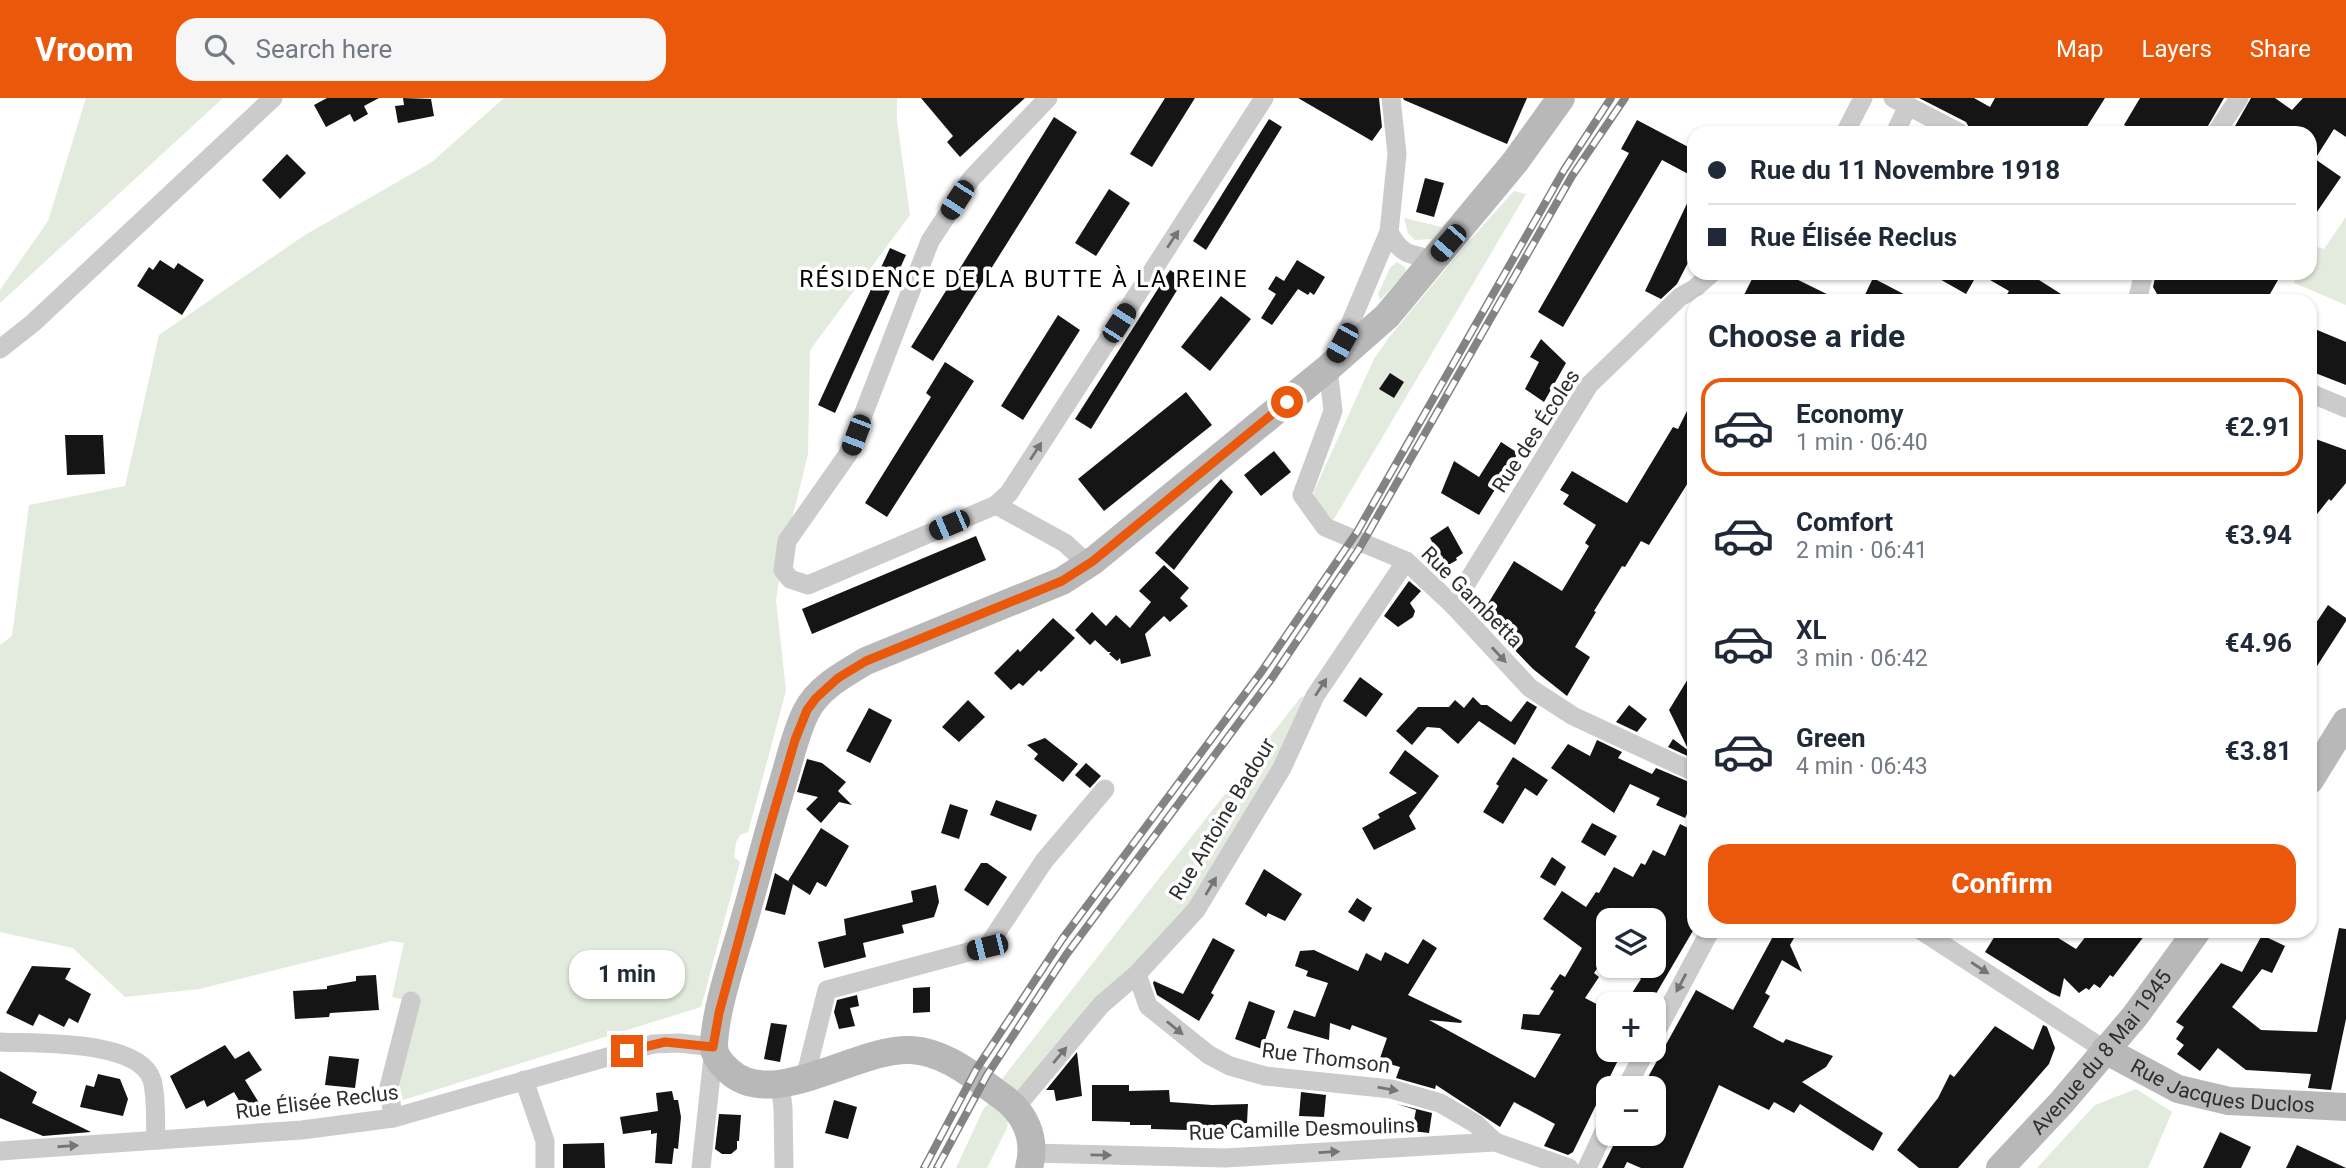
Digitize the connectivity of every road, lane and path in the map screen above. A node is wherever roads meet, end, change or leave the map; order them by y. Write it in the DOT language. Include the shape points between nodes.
graph roads {
  1 [pos="273,98"];
  2 [pos="1048,98"];
  3 [pos="1264,98"];
  4 [pos="1391,98"];
  5 [pos="1561,98"];
  6 [pos="1863,98"];
  7 [pos="2239,98"];
  8 [pos="1900,102"];
  9 [pos="1849,126"];
  10 [pos="1896,126"];
  11 [pos="1946,126"];
  12 [pos="2221,126"];
  13 [pos="1389,232"];
  14 [pos="1434,259"];
  15 [pos="1704,280"];
  16 [pos="0,349"];
  17 [pos="1328,368"];
  18 [pos="2317,396"];
  19 [pos="2346,408"];
  20 [pos="996,505"];
  21 [pos="1093,561"];
  22 [pos="1406,561"];
  23 [pos="1453,605"];
  24 [pos="2346,722"];
  25 [pos="1687,769"];
  26 [pos="2317,771"];
  27 [pos="1105,789"];
  28 [pos="1706,938"];
  29 [pos="1933,938"];
  30 [pos="2192,938"];
  31 [pos="1137,974"];
  32 [pos="411,1001"];
  33 [pos="1666,1014"];
  34 [pos="0,1042"];
  35 [pos="713,1047"];
  36 [pos="2105,1050"];
  37 [pos="524,1080"];
  38 [pos="792,1081"];
  39 [pos="1016,1107"];
  40 [pos="2346,1107"];
  41 [pos="393,1118"];
  42 [pos="156,1140"];
  43 [pos="1495,1142"];
  44 [pos="1597,1146"];
  45 [pos="0,1151"];
  46 [pos="1031,1161"];
  47 [pos="1223,1163"];
  48 [pos="545,1168"];
  49 [pos="701,1168"];
  50 [pos="784,1168"];
  51 [pos="1569,1168"];
  52 [pos="1587,1168"];
  53 [pos="2000,1168"];
  1 -- 16 [label="street"];
  2 -- 20 [label="street" via="971,179 930,241 848,454 787,541 783,570 790,579 808,585"];
  20 -- 3 [label="street, one-way" via="1016,481"];
  4 -- 13 [label="street" via="1397,154"];
  5 -- 14 [label="street" via="1508,171"];
  6 -- 9 [label="street"];
  7 -- 12 [label="street"];
  8 -- 10 [label="street"];
  8 -- 11 [label="street"];
  13 -- 14 [label="street" via="1397,247 1411,256"];
  13 -- 17 [label="street"];
  14 -- 17 [label="street" via="1387,316"];
  15 -- 23 [label="street, Rue des Écoles" via="1680,297 1589,385"];
  17 -- 21 [label="street"];
  17 -- 22 [label="street, Rue Gambetta" via="1333,411 1302,495 1325,527"];
  18 -- 19 [label="street"];
  20 -- 21 [label="street"];
  21 -- 35 [label="street" via="1062,581 866,661 816,698 795,740"];
  22 -- 23 [label="street, Rue Gambetta"];
  31 -- 22 [label="street, Rue Antoine Badour, one-way" via="1196,910 1282,768 1315,696"];
  23 -- 25 [label="street, Rue Gambetta, one-way" via="1530,688 1573,716"];
  24 -- 26 [label="street"];
  27 -- 38 [label="street" via="1044,861 987,947 827,990"];
  28 -- 33 [label="street, one-way"];
  29 -- 36 [label="street, one-way"];
  30 -- 36 [label="street, Avenue du 8 Mai 1945"];
  39 -- 31 [label="street, Rue Antoine Badour, one-way" via="1101,1005"];
  31 -- 43 [label="street, Rue Thomson, one-way" via="1149,1006 1209,1055 1230,1066 1265,1076 1391,1089 1440,1103 1476,1124"];
  32 -- 41 [label="street" via="389,1087"];
  34 -- 42 [label="street" via="96,1048 131,1058 152,1079"];
  35 -- 37 [label="street, Rue Élisée Reclus" via="653,1044"];
  35 -- 38 [label="street" via="720,1062 736,1077 756,1084"];
  35 -- 49 [label="street"];
  36 -- 40 [label="street, Rue Jacques Duclos" via="2178,1089 2228,1101"];
  36 -- 53 [label="street, Avenue du 8 Mai 1945"];
  37 -- 41 [label="street, Rue Élisée Reclus"];
  37 -- 48 [label="street" via="545,1141"];
  38 -- 39 [label="street" via="876,1054 912,1051 941,1057"];
  38 -- 50 [label="street" via="783,1107"];
  39 -- 46 [label="street" via="1030,1135"];
  41 -- 42 [label="street, Rue Élisée Reclus" via="302,1130"];
  45 -- 42 [label="street, Rue Élisée Reclus, one-way"];
  47 -- 43 [label="street, Rue Camille Desmoulins, one-way"];
  43 -- 51 [label="street, Rue Camille Desmoulins"];
  44 -- 52 [label="street"];
  46 -- 47 [label="street, Rue Camille Desmoulins, one-way"];
}
